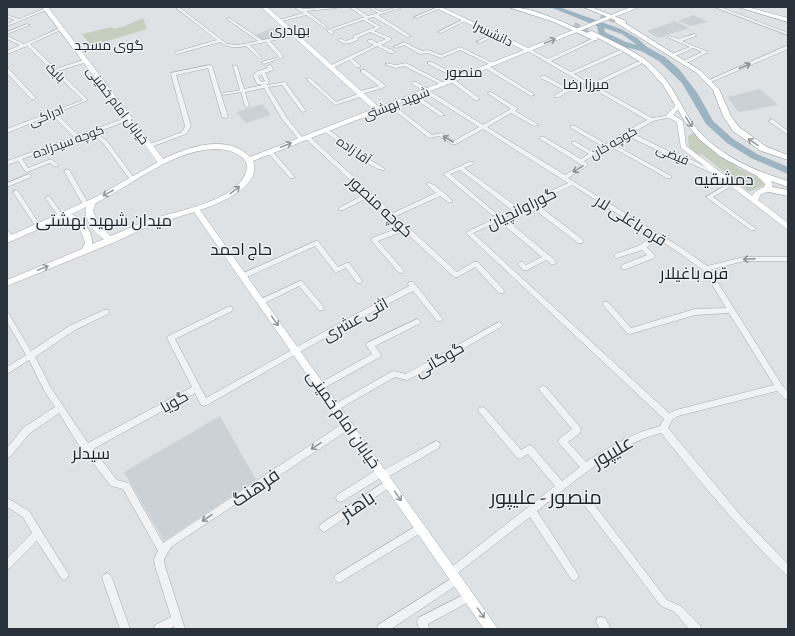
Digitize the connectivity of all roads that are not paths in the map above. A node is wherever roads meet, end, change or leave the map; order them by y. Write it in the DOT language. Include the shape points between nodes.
graph roads {
  1 [pos="177,7"];
  2 [pos="264,7"];
  3 [pos="296,7"];
  4 [pos="337,7"];
  5 [pos="351,7"];
  6 [pos="402,7"];
  7 [pos="438,7"];
  8 [pos="511,7"];
  9 [pos="522,7"];
  10 [pos="577,7"];
  11 [pos="586,7"];
  12 [pos="636,7"];
  13 [pos="716,7"];
  14 [pos="745,7"];
  15 [pos="46,8"];
  16 [pos="372,8"];
  17 [pos="393,8"];
  18 [pos="303,10"];
  19 [pos="308,13"];
  20 [pos="381,13"];
  21 [pos="374,15"];
  22 [pos="601,15"];
  23 [pos="7,16"];
  24 [pos="416,17"];
  25 [pos="365,18"];
  26 [pos="229,19"];
  27 [pos="612,19"];
  28 [pos="19,20"];
  29 [pos="465,20"];
  30 [pos="788,20"];
  31 [pos="279,21"];
  32 [pos="574,24"];
  33 [pos="7,25"];
  34 [pos="28,25"];
  35 [pos="325,27"];
  36 [pos="61,28"];
  37 [pos="579,30"];
  38 [pos="588,30"];
  39 [pos="371,32"];
  40 [pos="440,32"];
  41 [pos="332,33"];
  42 [pos="496,34"];
  43 [pos="788,34"];
  44 [pos="7,35"];
  45 [pos="295,35"];
  46 [pos="694,35"];
  47 [pos="409,36"];
  48 [pos="669,37"];
  49 [pos="596,39"];
  50 [pos="341,40"];
  51 [pos="220,41"];
  52 [pos="264,41"];
  53 [pos="370,41"];
  54 [pos="678,41"];
  55 [pos="478,42"];
  56 [pos="25,44"];
  57 [pos="377,44"];
  58 [pos="248,45"];
  59 [pos="363,45"];
  60 [pos="396,47"];
  61 [pos="693,47"];
  62 [pos="788,47"];
  63 [pos="369,48"];
  64 [pos="528,50"];
  65 [pos="8,52"];
  66 [pos="392,52"];
  67 [pos="620,52"];
  68 [pos="177,53"];
  69 [pos="676,54"];
  70 [pos="260,58"];
  71 [pos="350,59"];
  72 [pos="85,61"];
  73 [pos="548,61"];
  74 [pos="687,61"];
  75 [pos="430,63"];
  76 [pos="388,64"];
  77 [pos="639,64"];
  78 [pos="490,65"];
  79 [pos="235,66"];
  80 [pos="358,66"];
  81 [pos="330,67"];
  82 [pos="7,70"];
  83 [pos="363,70"];
  84 [pos="54,72"];
  85 [pos="699,72"];
  86 [pos="571,74"];
  87 [pos="543,77"];
  88 [pos="460,78"];
  89 [pos="308,79"];
  90 [pos="453,81"];
  91 [pos="583,81"];
  92 [pos="709,81"];
  93 [pos="414,83"];
  94 [pos="444,84"];
  95 [pos="264,85"];
  96 [pos="592,86"];
  97 [pos="667,89"];
  98 [pos="567,90"];
  99 [pos="243,91"];
  100 [pos="427,91"];
  101 [pos="489,93"];
  102 [pos="226,94"];
  103 [pos="360,94"];
  104 [pos="533,95"];
  105 [pos="414,96"];
  106 [pos="557,96"];
  107 [pos="33,98"];
  108 [pos="477,99"];
  109 [pos="86,100"];
  110 [pos="390,105"];
  111 [pos="247,106"];
  112 [pos="678,106"];
  113 [pos="378,110"];
  114 [pos="304,111"];
  115 [pos="511,111"];
  116 [pos="442,115"];
  117 [pos="669,116"];
  118 [pos="57,117"];
  119 [pos="225,117"];
  120 [pos="128,119"];
  121 [pos="651,120"];
  122 [pos="772,121"];
  123 [pos="536,126"];
  124 [pos="482,127"];
  125 [pos="573,127"];
  126 [pos="326,130"];
  127 [pos="7,131"];
  128 [pos="628,133"];
  129 [pos="788,133"];
  130 [pos="96,135"];
  131 [pos="78,138"];
  132 [pos="304,138"];
  133 [pos="542,138"];
  134 [pos="574,143"];
  135 [pos="607,145"];
  136 [pos="149,146"];
  137 [pos="270,152"];
  138 [pos="592,154"];
  139 [pos="788,158"];
  140 [pos="19,159"];
  141 [pos="249,160"];
  142 [pos="581,161"];
  143 [pos="7,163"];
  144 [pos="471,163"];
  145 [pos="162,164"];
  146 [pos="56,165"];
  147 [pos="462,168"];
  148 [pos="382,169"];
  149 [pos="67,171"];
  150 [pos="756,173"];
  151 [pos="719,174"];
  152 [pos="29,176"];
  153 [pos="292,177"];
  154 [pos="669,177"];
  155 [pos="564,178"];
  156 [pos="133,180"];
  157 [pos="572,183"];
  158 [pos="429,184"];
  159 [pos="731,184"];
  160 [pos="788,184"];
  161 [pos="7,185"];
  162 [pos="767,190"];
  163 [pos="16,192"];
  164 [pos="441,193"];
  165 [pos="788,193"];
  166 [pos="369,195"];
  167 [pos="48,198"];
  168 [pos="450,201"];
  169 [pos="754,201"];
  170 [pos="90,203"];
  171 [pos="531,203"];
  172 [pos="196,209"];
  173 [pos="341,209"];
  174 [pos="516,210"];
  175 [pos="494,214"];
  176 [pos="62,215"];
  177 [pos="392,216"];
  178 [pos="500,218"];
  179 [pos="38,226"];
  180 [pos="788,227"];
  181 [pos="405,228"];
  182 [pos="753,229"];
  183 [pos="658,236"];
  184 [pos="8,237"];
  185 [pos="112,240"];
  186 [pos="580,242"];
  187 [pos="642,246"];
  188 [pos="86,251"];
  189 [pos="617,256"];
  190 [pos="547,257"];
  191 [pos="788,259"];
  192 [pos="553,262"];
  193 [pos="521,264"];
  194 [pos="624,267"];
  195 [pos="706,269"];
  196 [pos="401,271"];
  197 [pos="243,276"];
  198 [pos="359,282"];
  199 [pos="7,283"];
  200 [pos="501,292"];
  201 [pos="261,302"];
  202 [pos="606,304"];
  203 [pos="321,308"];
  204 [pos="230,309"];
  205 [pos="732,310"];
  206 [pos="106,312"];
  207 [pos="7,316"];
  208 [pos="440,319"];
  209 [pos="417,322"];
  210 [pos="500,325"];
  211 [pos="296,351"];
  212 [pos="30,356"];
  213 [pos="7,371"];
  214 [pos="321,386"];
  215 [pos="779,387"];
  216 [pos="196,388"];
  217 [pos="543,389"];
  218 [pos="788,397"];
  219 [pos="336,407"];
  220 [pos="60,408"];
  221 [pos="482,410"];
  222 [pos="669,418"];
  223 [pos="348,425"];
  224 [pos="663,429"];
  225 [pos="436,445"];
  226 [pos="87,448"];
  227 [pos="7,454"];
  228 [pos="586,467"];
  229 [pos="384,476"];
  230 [pos="561,486"];
  231 [pos="340,498"];
  232 [pos="7,502"];
  233 [pos="587,502"];
  234 [pos="531,510"];
  235 [pos="324,527"];
  236 [pos="421,528"];
  237 [pos="38,534"];
  238 [pos="162,551"];
  239 [pos="7,564"];
  240 [pos="788,571"];
  241 [pos="64,575"];
  242 [pos="454,576"];
  243 [pos="574,576"];
  244 [pos="107,578"];
  245 [pos="339,578"];
  246 [pos="469,597"];
  247 [pos="178,624"];
  248 [pos="125,629"];
  249 [pos="159,629"];
  250 [pos="382,629"];
  251 [pos="424,629"];
  252 [pos="492,629"];
  253 [pos="696,629"];
  1 -- 51 [label="street"];
  2 -- 31 [label="main road"];
  3 -- 18 [label="street"];
  4 -- 18 [label="street"];
  5 -- 25 [label="street"];
  6 -- 17 [label="street"];
  7 -- 24 [label="street"];
  7 -- 29 [label="main road, دانشسرا"];
  8 -- 37 [label="highway" via="540,14"];
  9 -- 32 [label="highway"];
  10 -- 22 [label="highway"];
  11 -- 27 [label="highway"];
  12 -- 27 [label="main road"];
  13 -- 43 [label="street"];
  14 -- 30 [label="main road"];
  15 -- 28 [label="street"];
  15 -- 36 [label="main road, خیابان امام خمینی"];
  16 -- 20 [label="street"];
  17 -- 20 [label="street"];
  18 -- 19 [label="street"];
  19 -- 31 [label="street"];
  19 -- 35 [label="street"];
  20 -- 21 [label="street"];
  21 -- 25 [label="street"];
  21 -- 47 [label="street"];
  23 -- 28 [label="street"];
  25 -- 39 [label="street" via="379,27 370,30"];
  25 -- 41 [label="street" via="329,31"];
  26 -- 52 [label="street"];
  27 -- 38 [label="main road, شهید بهشتى"];
  27 -- 69 [label="highway" via="635,28"];
  27 -- 85 [label="highway"];
  28 -- 33 [label="street"];
  29 -- 40 [label="street"];
  29 -- 42 [label="main road, دانشسرا"];
  31 -- 45 [label="main road"];
  34 -- 44 [label="street"];
  36 -- 56 [label="street"];
  36 -- 72 [label="main road, خیابان امام خمینی"];
  37 -- 38 [label="main road, شهید بهشتى"];
  37 -- 49 [label="highway"];
  64 -- 37 [label="main road, شهید بهشتى, one-way"];
  38 -- 97 [label="highway" via="646,64 656,72"];
  39 -- 50 [label="street" via="354,37 346,43"];
  39 -- 57 [label="street" via="389,39"];
  42 -- 55 [label="street"];
  42 -- 64 [label="main road, دانشسرا"];
  44 -- 56 [label="street, بابک"];
  45 -- 52 [label="street"];
  45 -- 81 [label="main road"];
  46 -- 54 [label="street"];
  48 -- 54 [label="street"];
  49 -- 67 [label="highway"];
  49 -- 73 [label="street"];
  51 -- 58 [label="street" via="231,46"];
  51 -- 68 [label="street"];
  52 -- 58 [label="street"];
  52 -- 95 [label="street, کوچه منصور" via="282,57 267,65 271,69 260,72 267,81"];
  53 -- 57 [label="street"];
  54 -- 61 [label="street"];
  56 -- 65 [label="street"];
  56 -- 84 [label="street, بابک"];
  57 -- 63 [label="street"];
  57 -- 66 [label="street"];
  58 -- 70 [label="street"];
  59 -- 63 [label="street"];
  60 -- 78 [label="street" via="404,43 422,53 428,51 441,57 460,48"];
  61 -- 69 [label="street"];
  61 -- 74 [label="street" via="706,52"];
  92 -- 62 [label="street, one-way"];
  63 -- 71 [label="street"];
  64 -- 73 [label="street"];
  64 -- 78 [label="main road, شهید بهشتى"];
  67 -- 77 [label="highway"];
  67 -- 86 [label="street"];
  69 -- 74 [label="highway"];
  71 -- 80 [label="street"];
  71 -- 81 [label="street"];
  72 -- 84 [label="street"];
  72 -- 120 [label="main road, خیابان امام خمینی"];
  73 -- 86 [label="street"];
  74 -- 85 [label="highway"];
  75 -- 88 [label="street"];
  76 -- 94 [label="street" via="398,68 404,64"];
  77 -- 96 [label="street"];
  77 -- 97 [label="highway"];
  78 -- 88 [label="main road, شهید بهشتى"];
  78 -- 104 [label="street"];
  79 -- 99 [label="street"];
  81 -- 103 [label="main road"];
  82 -- 107 [label="street"];
  83 -- 103 [label="street" via="383,86"];
  84 -- 109 [label="street, بابک"];
  85 -- 92 [label="highway"];
  86 -- 91 [label="street"];
  87 -- 98 [label="street"];
  88 -- 90 [label="main road, شهید بهشتى"];
  89 -- 103 [label="street" via="335,104"];
  90 -- 94 [label="main road, شهید بهشتى"];
  90 -- 108 [label="street"];
  91 -- 96 [label="street"];
  91 -- 98 [label="street"];
  139 -- 92 [label="highway, one-way" via="764,149 736,129 727,116 716,89"];
  93 -- 100 [label="street, قره باغلی لار"];
  94 -- 100 [label="main road, شهید بهشتى"];
  95 -- 99 [label="street"];
  95 -- 114 [label="street" via="284,83"];
  95 -- 132 [label="street, کوچه منصور" via="285,119"];
  96 -- 121 [label="street"];
  97 -- 112 [label="highway"];
  98 -- 106 [label="street"];
  99 -- 102 [label="street"];
  99 -- 111 [label="street"];
  100 -- 105 [label="main road, شهید بهشتى"];
  100 -- 124 [label="street, قره باغلی لار"];
  101 -- 115 [label="street" via="515,109"];
  103 -- 113 [label="main road"];
  105 -- 110 [label="main road, شهید بهشتى"];
  105 -- 116 [label="street"];
  109 -- 127 [label="street, ادراکی"];
  110 -- 113 [label="main road, شهید بهشتى"];
  124 -- 110 [label="street, one-way" via="454,143 439,134 431,137"];
  112 -- 117 [label="main road"];
  112 -- 150 [label="highway, one-way" via="703,139"];
  113 -- 126 [label="main road, شهید بهشتى"];
  115 -- 123 [label="street"];
  115 -- 124 [label="street"];
  117 -- 121 [label="street, کوچه خان"];
  117 -- 151 [label="main road" via="680,122 683,147"];
  118 -- 131 [label="street, ادراکی"];
  119 -- 136 [label="street" via="210,66 173,74 188,126 184,133"];
  120 -- 131 [label="street, کوچه سیدزاده"];
  120 -- 136 [label="main road, خیابان امام خمینی"];
  121 -- 128 [label="street, کوچه خان"];
  122 -- 129 [label="street"];
  124 -- 155 [label="street, قره باغلی لار"];
  125 -- 135 [label="street"];
  126 -- 132 [label="main road, شهید بهشتى"];
  126 -- 148 [label="street, آقا زاده"];
  128 -- 135 [label="street, کوچه خان"];
  128 -- 151 [label="street, فیضی" via="667,153 671,152"];
  130 -- 156 [label="street" via="105,142"];
  131 -- 140 [label="street, کوچه سیدزاده"];
  137 -- 132 [label="main road, شهید بهشتى, one-way"];
  132 -- 166 [label="street, کوچه منصور"];
  133 -- 142 [label="street"];
  134 -- 138 [label="street"];
  135 -- 138 [label="street, کوچه خان"];
  135 -- 154 [label="street"];
  136 -- 145 [label="main road, خیابان امام خمینی"];
  137 -- 141 [label="main road, شهید بهشتى"];
  137 -- 153 [label="street"];
  138 -- 142 [label="street, کوچه خان"];
  140 -- 143 [label="street, کوچه سیدزاده"];
  140 -- 146 [label="street" via="27,170 52,161"];
  141 -- 145 [label="main road" via="234,149 209,147 193,150"];
  172 -- 141 [label="main road, one-way" via="224,198 239,188 250,174"];
  142 -- 155 [label="street, کوچه خان, one-way" via="584,166"];
  144 -- 147 [label="street"];
  145 -- 156 [label="main road"];
  147 -- 174 [label="street"];
  147 -- 175 [label="street" via="446,174"];
  149 -- 170 [label="street"];
  150 -- 160 [label="highway"];
  150 -- 162 [label="highway" via="769,184"];
  151 -- 159 [label="main road"];
  152 -- 161 [label="street"];
  155 -- 157 [label="street, قره باغلی لار"];
  156 -- 170 [label="main road, one-way"];
  157 -- 171 [label="street, گوراوانچیان"];
  157 -- 183 [label="street, قره باغلی لار"];
  158 -- 164 [label="street"];
  159 -- 169 [label="main road"];
  159 -- 182 [label="street" via="709,197"];
  162 -- 165 [label="highway"];
  162 -- 169 [label="main road" via="760,191"];
  163 -- 179 [label="street"];
  164 -- 168 [label="street"];
  164 -- 177 [label="street"];
  166 -- 173 [label="street"];
  166 -- 177 [label="street, کوچه منصور"];
  167 -- 176 [label="street"];
  169 -- 180 [label="main road"];
  170 -- 176 [label="main road"];
  170 -- 185 [label="main road" via="89,210 94,224 103,235"];
  171 -- 174 [label="street, گوراوانچیان"];
  171 -- 186 [label="street"];
  172 -- 185 [label="main road" via="146,224"];
  172 -- 197 [label="main road, خیابان امام خمینی"];
  174 -- 178 [label="street, گوراوانچیان"];
  176 -- 179 [label="main road"];
  176 -- 188 [label="main road" via="74,218 84,228 89,242"];
  177 -- 181 [label="street, کوچه منصور"];
  178 -- 190 [label="street"];
  178 -- 222 [label="street, گوراوانچیان" via="469,233"];
  179 -- 184 [label="main road"];
  181 -- 196 [label="street" via="374,240"];
  181 -- 200 [label="street, کوچه منصور" via="456,275 476,264"];
  183 -- 187 [label="street"];
  183 -- 195 [label="street, قره باغلی لار"];
  185 -- 188 [label="main road"];
  187 -- 189 [label="street"];
  187 -- 194 [label="street" via="652,256"];
  199 -- 188 [label="main road, one-way"];
  190 -- 192 [label="street"];
  190 -- 193 [label="street" via="525,268"];
  191 -- 195 [label="street, one-way" via="744,259"];
  195 -- 205 [label="street, قره باغلی لار"];
  197 -- 198 [label="street" via="316,243 337,270 347,265"];
  197 -- 201 [label="main road, خیابان امام خمینی"];
  201 -- 203 [label="street" via="300,283"];
  201 -- 211 [label="main road, خیابان امام خمینی, one-way"];
  202 -- 205 [label="street" via="630,331 695,312"];
  204 -- 216 [label="street" via="171,338"];
  205 -- 215 [label="street, قره باغلی لار"];
  206 -- 212 [label="street" via="72,328"];
  207 -- 212 [label="street"];
  208 -- 211 [label="street, اثنی عشری" via="412,286"];
  209 -- 214 [label="street" via="370,345 377,355"];
  210 -- 219 [label="street, گوگانی" via="407,377 394,374"];
  211 -- 214 [label="main road, خیابان امام خمینی"];
  211 -- 216 [label="street, گویا" via="204,403"];
  212 -- 213 [label="street"];
  212 -- 220 [label="street"];
  214 -- 219 [label="main road, خیابان امام خمینی"];
  215 -- 218 [label="street, قره باغلی لار"];
  215 -- 222 [label="street" via="682,411"];
  216 -- 226 [label="street, گویا"];
  217 -- 228 [label="street" via="577,430 562,442"];
  219 -- 223 [label="main road, خیابان امام خمینی"];
  220 -- 226 [label="street"];
  220 -- 227 [label="street" via="26,430"];
  221 -- 230 [label="street" via="520,455 530,449"];
  222 -- 224 [label="street"];
  223 -- 229 [label="main road, خیابان امام خمینی"];
  223 -- 238 [label="street, فرهنگ, one-way" via="168,544"];
  224 -- 228 [label="street, علیپور" via="638,435"];
  224 -- 240 [label="street" via="697,472"];
  225 -- 229 [label="street"];
  226 -- 238 [label="street" via="114,483 126,486"];
  228 -- 230 [label="street, علیپور"];
  229 -- 231 [label="street"];
  229 -- 235 [label="street, باهنر"];
  229 -- 236 [label="main road, خیابان امام خمینی, one-way"];
  230 -- 234 [label="street, علیپور"];
  232 -- 237 [label="street" via="26,514"];
  233 -- 253 [label="street" via="664,603 678,609"];
  234 -- 242 [label="street, علیپور"];
  234 -- 243 [label="street"];
  236 -- 242 [label="main road, خیابان امام خمینی"];
  236 -- 245 [label="street"];
  237 -- 239 [label="street"];
  237 -- 241 [label="street"];
  238 -- 247 [label="street" via="160,566"];
  242 -- 246 [label="main road, خیابان امام خمینی"];
  242 -- 250 [label="street, علیپور"];
  244 -- 248 [label="street"];
  246 -- 251 [label="street" via="422,622"];
  246 -- 252 [label="main road, خیابان امام خمینی, one-way"];
  247 -- 249 [label="street"];
}
